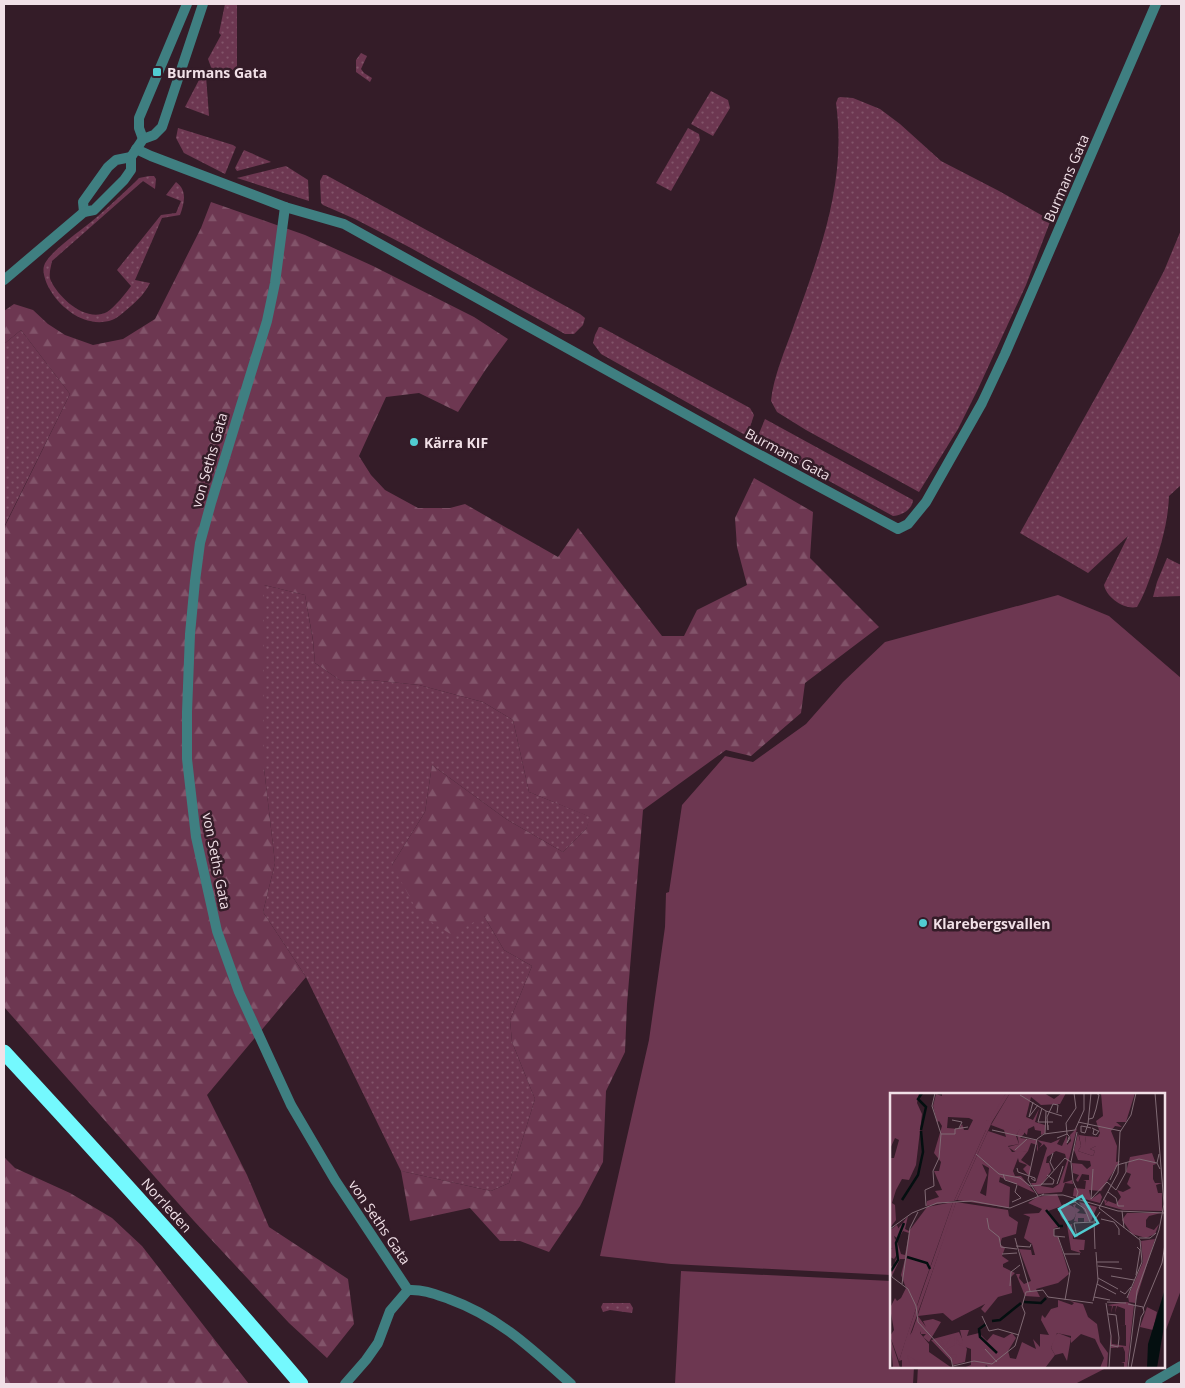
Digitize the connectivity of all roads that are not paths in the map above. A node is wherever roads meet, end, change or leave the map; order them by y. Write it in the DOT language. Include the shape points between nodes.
graph roads {
  1 [pos="187,4"];
  2 [pos="204,4"];
  3 [pos="1156,4"];
  4 [pos="143,139"];
  5 [pos="134,153"];
  6 [pos="285,207"];
  7 [pos="84,212"];
  8 [pos="4,280"];
  9 [pos="4,1052"];
  10 [pos="408,1290"];
  11 [pos="1181,1366"];
  12 [pos="301,1384"];
  13 [pos="346,1384"];
  14 [pos="571,1384"];
  15 [pos="1150,1384"];
  1 -- 4 [label="street" via="139,118"];
  2 -- 4 [label="street" via="162,127"];
  3 -- 6 [label="street, Burmans Gata" via="982,402 926,502 908,524 898,529 344,224"];
  4 -- 5 [label="street"];
  5 -- 6 [label="street, Burmans Gata"];
  5 -- 7 [label="street" via="131,170 124,180 94,210"];
  5 -- 7 [label="street" via="108,167 83,202"];
  6 -- 10 [label="street, von Seths Gata" via="267,321 200,543 190,634 187,759 196,837 217,931 239,992 291,1105 335,1180"];
  7 -- 8 [label="street"];
  9 -- 12 [label="highway, Norrleden" via="141,1200"];
  10 -- 13 [label="street" via="390,1312 378,1343"];
  10 -- 14 [label="street" via="426,1291 488,1316 523,1340"];
  11 -- 15 [label="street"];
}
